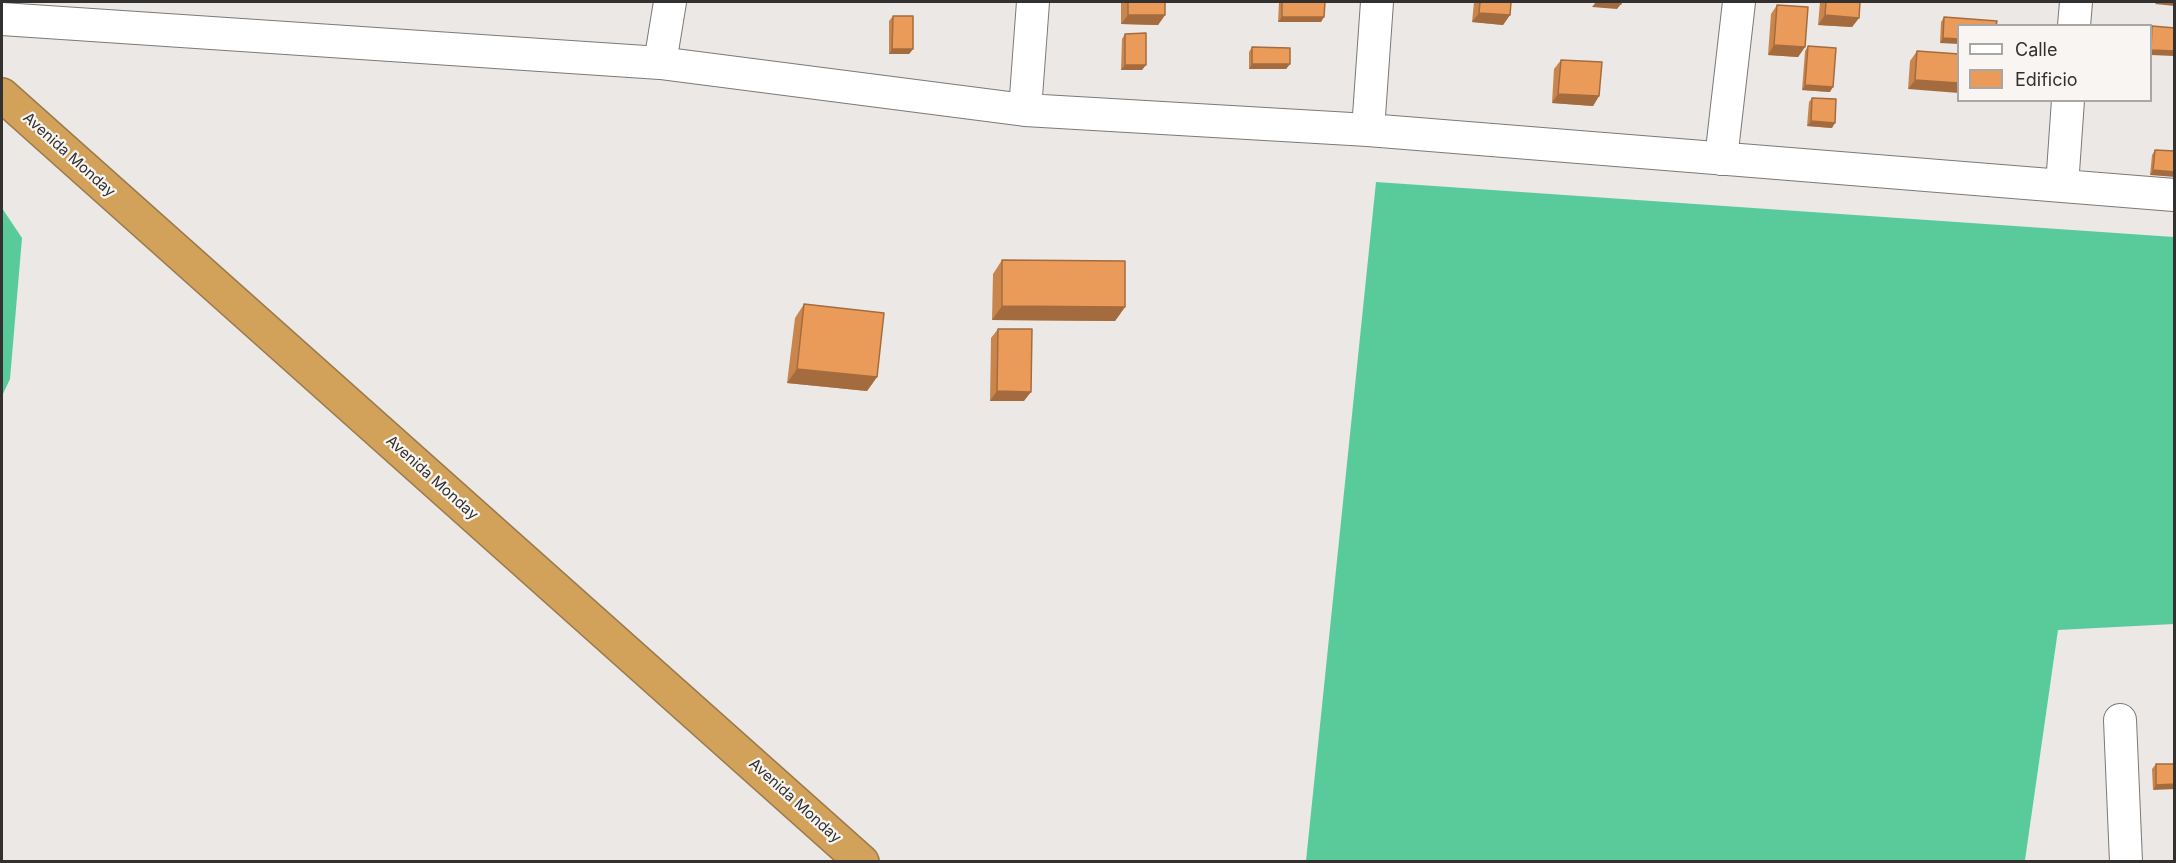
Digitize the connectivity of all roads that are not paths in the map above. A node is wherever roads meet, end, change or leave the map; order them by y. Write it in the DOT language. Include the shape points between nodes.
graph roads {
  1 [pos="670,2"];
  2 [pos="1033,2"];
  3 [pos="1377,2"];
  4 [pos="1739,2"];
  5 [pos="2076,2"];
  6 [pos="2,18"];
  7 [pos="2074,24"];
  8 [pos="660,63"];
  9 [pos="2,95"];
  10 [pos="2068,102"];
  11 [pos="1024,110"];
  12 [pos="1368,130"];
  13 [pos="1720,159"];
  14 [pos="2062,186"];
  15 [pos="2175,195"];
  16 [pos="2120,720"];
  17 [pos="862,861"];
  18 [pos="2126,861"];
  1 -- 8 [label="street"];
  2 -- 11 [label="street"];
  3 -- 12 [label="street"];
  4 -- 13 [label="street"];
  5 -- 7 [label="street"];
  6 -- 8 [label="street"];
  8 -- 11 [label="street"];
  9 -- 17 [label="highway, Avenida Monday"];
  10 -- 14 [label="street"];
  11 -- 12 [label="street"];
  12 -- 13 [label="street"];
  13 -- 14 [label="street"];
  14 -- 15 [label="street"];
  16 -- 18 [label="street"];
}
